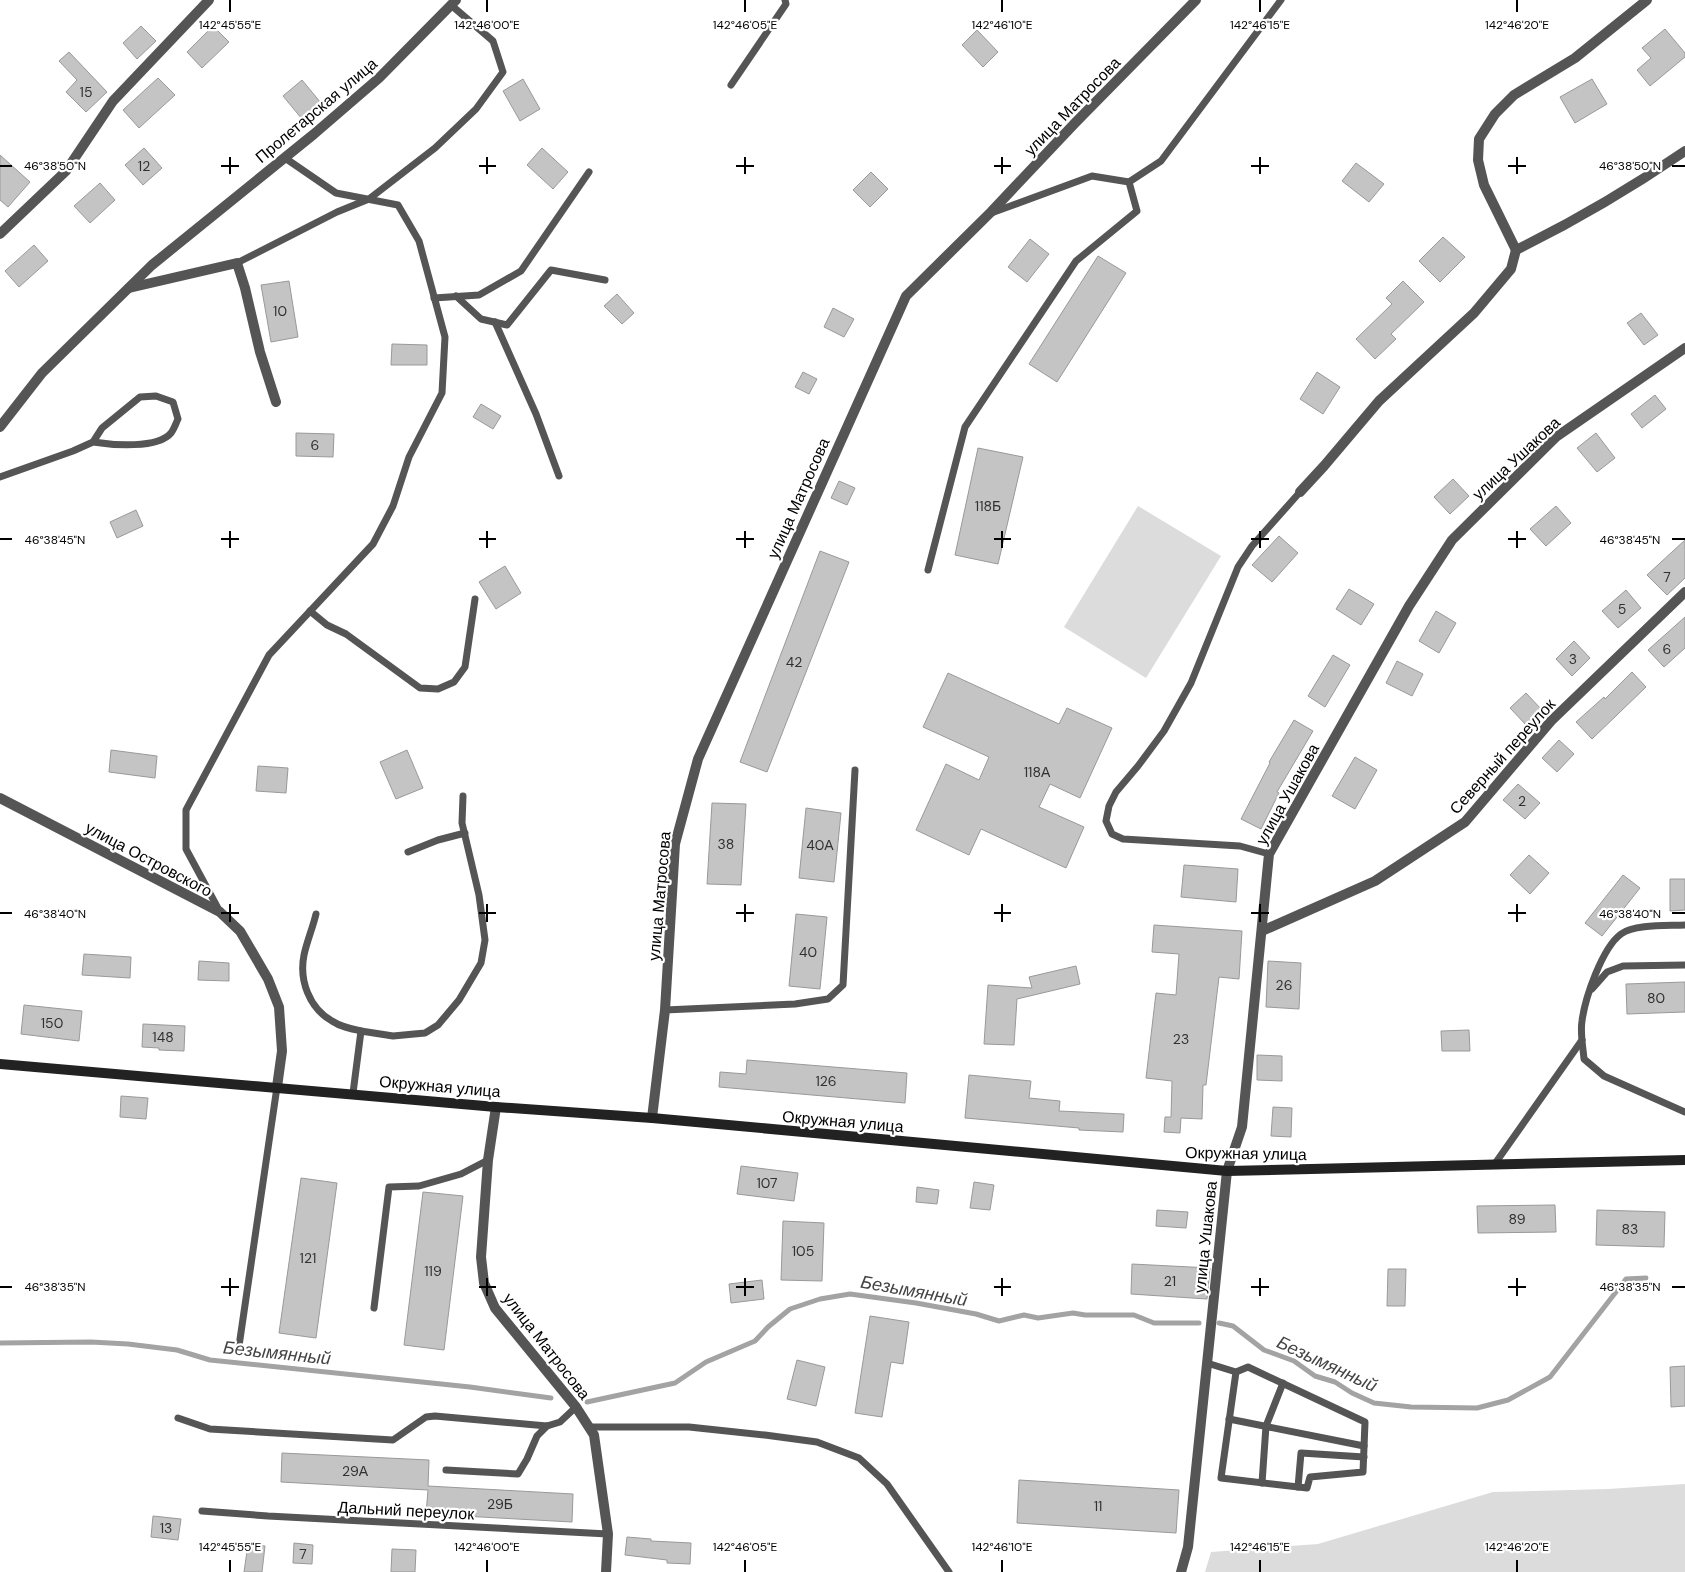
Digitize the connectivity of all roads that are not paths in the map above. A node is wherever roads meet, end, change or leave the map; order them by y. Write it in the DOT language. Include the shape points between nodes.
graph roads {
  1 [pos="210,0"];
  2 [pos="785,0"];
  3 [pos="1196,0"];
  4 [pos="1280,0"];
  5 [pos="1647,0"];
  6 [pos="453,2"];
  7 [pos="732,85"];
  8 [pos="1685,150"];
  9 [pos="285,158"];
  10 [pos="589,172"];
  11 [pos="1129,182"];
  12 [pos="369,199"];
  13 [pos="991,212"];
  14 [pos="0,234"];
  15 [pos="1516,250"];
  16 [pos="237,263"];
  17 [pos="605,280"];
  18 [pos="128,288"];
  19 [pos="456,296"];
  20 [pos="434,298"];
  21 [pos="495,322"];
  22 [pos="1685,348"];
  23 [pos="276,402"];
  24 [pos="0,427"];
  25 [pos="93,442"];
  26 [pos="558,476"];
  27 [pos="0,477"];
  28 [pos="1300,492"];
  29 [pos="928,570"];
  30 [pos="1685,592"];
  31 [pos="475,599"];
  32 [pos="310,611"];
  33 [pos="855,770"];
  34 [pos="464,796"];
  35 [pos="0,798"];
  36 [pos="465,833"];
  37 [pos="408,852"];
  38 [pos="1269,854"];
  39 [pos="220,912"];
  40 [pos="316,914"];
  41 [pos="1685,925"];
  42 [pos="1262,931"];
  43 [pos="1685,965"];
  44 [pos="1588,994"];
  45 [pos="664,1010"];
  46 [pos="361,1032"];
  47 [pos="1583,1040"];
  48 [pos="0,1064"];
  49 [pos="277,1087"];
  50 [pos="353,1093"];
  51 [pos="496,1106"];
  52 [pos="1685,1112"];
  53 [pos="652,1118"];
  54 [pos="488,1160"];
  55 [pos="1685,1160"];
  56 [pos="1494,1165"];
  57 [pos="1228,1171"];
  58 [pos="374,1308"];
  59 [pos="239,1346"];
  60 [pos="1207,1363"];
  61 [pos="1236,1372"];
  62 [pos="1283,1383"];
  63 [pos="576,1407"];
  64 [pos="178,1418"];
  65 [pos="1229,1419"];
  66 [pos="547,1426"];
  67 [pos="588,1426"];
  68 [pos="1266,1426"];
  69 [pos="1364,1446"];
  70 [pos="1364,1458"];
  71 [pos="446,1470"];
  72 [pos="1262,1483"];
  73 [pos="1298,1487"];
  74 [pos="202,1511"];
  75 [pos="608,1534"];
  76 [pos="606,1572"];
  77 [pos="949,1572"];
  78 [pos="1181,1572"];
  1 -- 14 [label="street" via="113,100 66,171"];
  2 -- 7 [label="lane" via="786,4"];
  3 -- 13 [label="street, улица Матросова"];
  4 -- 11 [label="lane" via="1161,160"];
  5 -- 15 [label="street" via="1575,58 1514,95 1494,114 1479,139 1478,160 1484,185"];
  6 -- 9 [label="street, Пролетарская улица" via="379,78"];
  6 -- 12 [label="lane" via="493,40 503,72 476,109 442,142"];
  8 -- 15 [label="street" via="1641,181"];
  9 -- 12 [label="lane" via="336,193"];
  9 -- 18 [label="street, Пролетарская улица"];
  10 -- 19 [label="lane" via="521,271 479,294"];
  11 -- 13 [label="lane" via="1092,176"];
  11 -- 29 [label="lane" via="1137,211 1076,261 965,427"];
  12 -- 16 [label="lane"];
  12 -- 20 [label="lane" via="398,205 419,241"];
  13 -- 45 [label="street, улица Матросова" via="906,296 698,759 675,844"];
  15 -- 28 [label="street" via="1511,269 1474,313 1379,401"];
  16 -- 18 [label="street"];
  16 -- 23 [label="street"];
  17 -- 21 [label="lane" via="551,270 507,325"];
  18 -- 24 [label="street, Пролетарская улица" via="42,373"];
  19 -- 20 [label="lane"];
  19 -- 21 [label="lane" via="481,319"];
  20 -- 32 [label="lane" via="445,337 442,393 409,457 393,506 373,544"];
  21 -- 26 [label="lane" via="536,414"];
  22 -- 38 [label="street, улица Ушакова" via="1556,438 1452,540 1410,606"];
  25 -- 25 [label="lane" via="102,428 140,397 156,396 173,402 178,419 171,433 154,443 110,445"];
  25 -- 27 [label="lane"];
  28 -- 38 [label="lane" via="1252,546 1238,567 1191,683 1164,731 1116,792 1106,821 1112,834 1123,839 1240,846"];
  30 -- 42 [label="street, Северный переулок" via="1551,721 1465,822 1375,881"];
  31 -- 32 [label="lane" via="465,667 454,682 438,689 420,688"];
  32 -- 39 [label="lane" via="269,655 186,810 186,849"];
  33 -- 45 [label="lane" via="843,985 828,999 795,1004"];
  34 -- 36 [label="lane" via="462,823"];
  35 -- 39 [label="street, улица Островского"];
  36 -- 37 [label="lane"];
  36 -- 46 [label="lane" via="485,940 481,963 459,1000 438,1025 425,1033 393,1036"];
  38 -- 42 [label="street, улица Ушакова"];
  39 -- 49 [label="street, улица Островского" via="240,930 268,980 279,1008 282,1051"];
  40 -- 46 [label="lane" via="304,955 303,976 307,991 314,1006 331,1021"];
  41 -- 44 [label="lane" via="1638,928 1621,934 1604,956"];
  42 -- 57 [label="street, улица Ушакова" via="1242,1127"];
  43 -- 44 [label="lane" via="1623,966 1607,972"];
  44 -- 47 [label="lane" via="1582,1022"];
  45 -- 53 [label="street, улица Матросова"];
  46 -- 50 [label="lane"];
  47 -- 52 [label="lane" via="1584,1059 1604,1076"];
  47 -- 56 [label="lane"];
  48 -- 49 [label="main road, Окружная улица"];
  49 -- 50 [label="main road, Окружная улица"];
  49 -- 59 [label="lane"];
  50 -- 51 [label="main road, Окружная улица"];
  51 -- 53 [label="main road, Окружная улица"];
  51 -- 54 [label="street, улица Матросова"];
  53 -- 57 [label="main road, Окружная улица"];
  54 -- 58 [label="lane" via="461,1174 419,1186 389,1187"];
  54 -- 63 [label="street, улица Матросова" via="481,1257 484,1283 495,1308"];
  55 -- 56 [label="main road, Окружная улица"];
  56 -- 57 [label="main road, Окружная улица"];
  57 -- 60 [label="street, улица Ушакова"];
  60 -- 61 [label="lane"];
  60 -- 78 [label="street, улица Ушакова" via="1188,1547"];
  61 -- 62 [label="lane" via="1248,1367"];
  61 -- 65 [label="lane"];
  62 -- 68 [label="lane"];
  62 -- 69 [label="lane" via="1365,1422"];
  63 -- 66 [label="lane" via="560,1422"];
  63 -- 67 [label="street, улица Матросова"];
  64 -- 66 [label="lane" via="210,1429 393,1440 426,1417 435,1416"];
  65 -- 68 [label="lane"];
  65 -- 72 [label="lane" via="1221,1478"];
  66 -- 71 [label="lane" via="537,1436 518,1474"];
  67 -- 75 [label="street, улица Матросова" via="594,1435"];
  67 -- 77 [label="lane" via="689,1427 765,1435 816,1442 859,1458 887,1484"];
  68 -- 69 [label="lane"];
  68 -- 72 [label="lane"];
  69 -- 70 [label="lane"];
  70 -- 73 [label="lane" via="1363,1472 1310,1477 1307,1488"];
  70 -- 73 [label="lane" via="1301,1453"];
  72 -- 73 [label="lane"];
  74 -- 75 [label="lane, Дальний переулок"];
  75 -- 76 [label="street, улица Матросова"];
}
